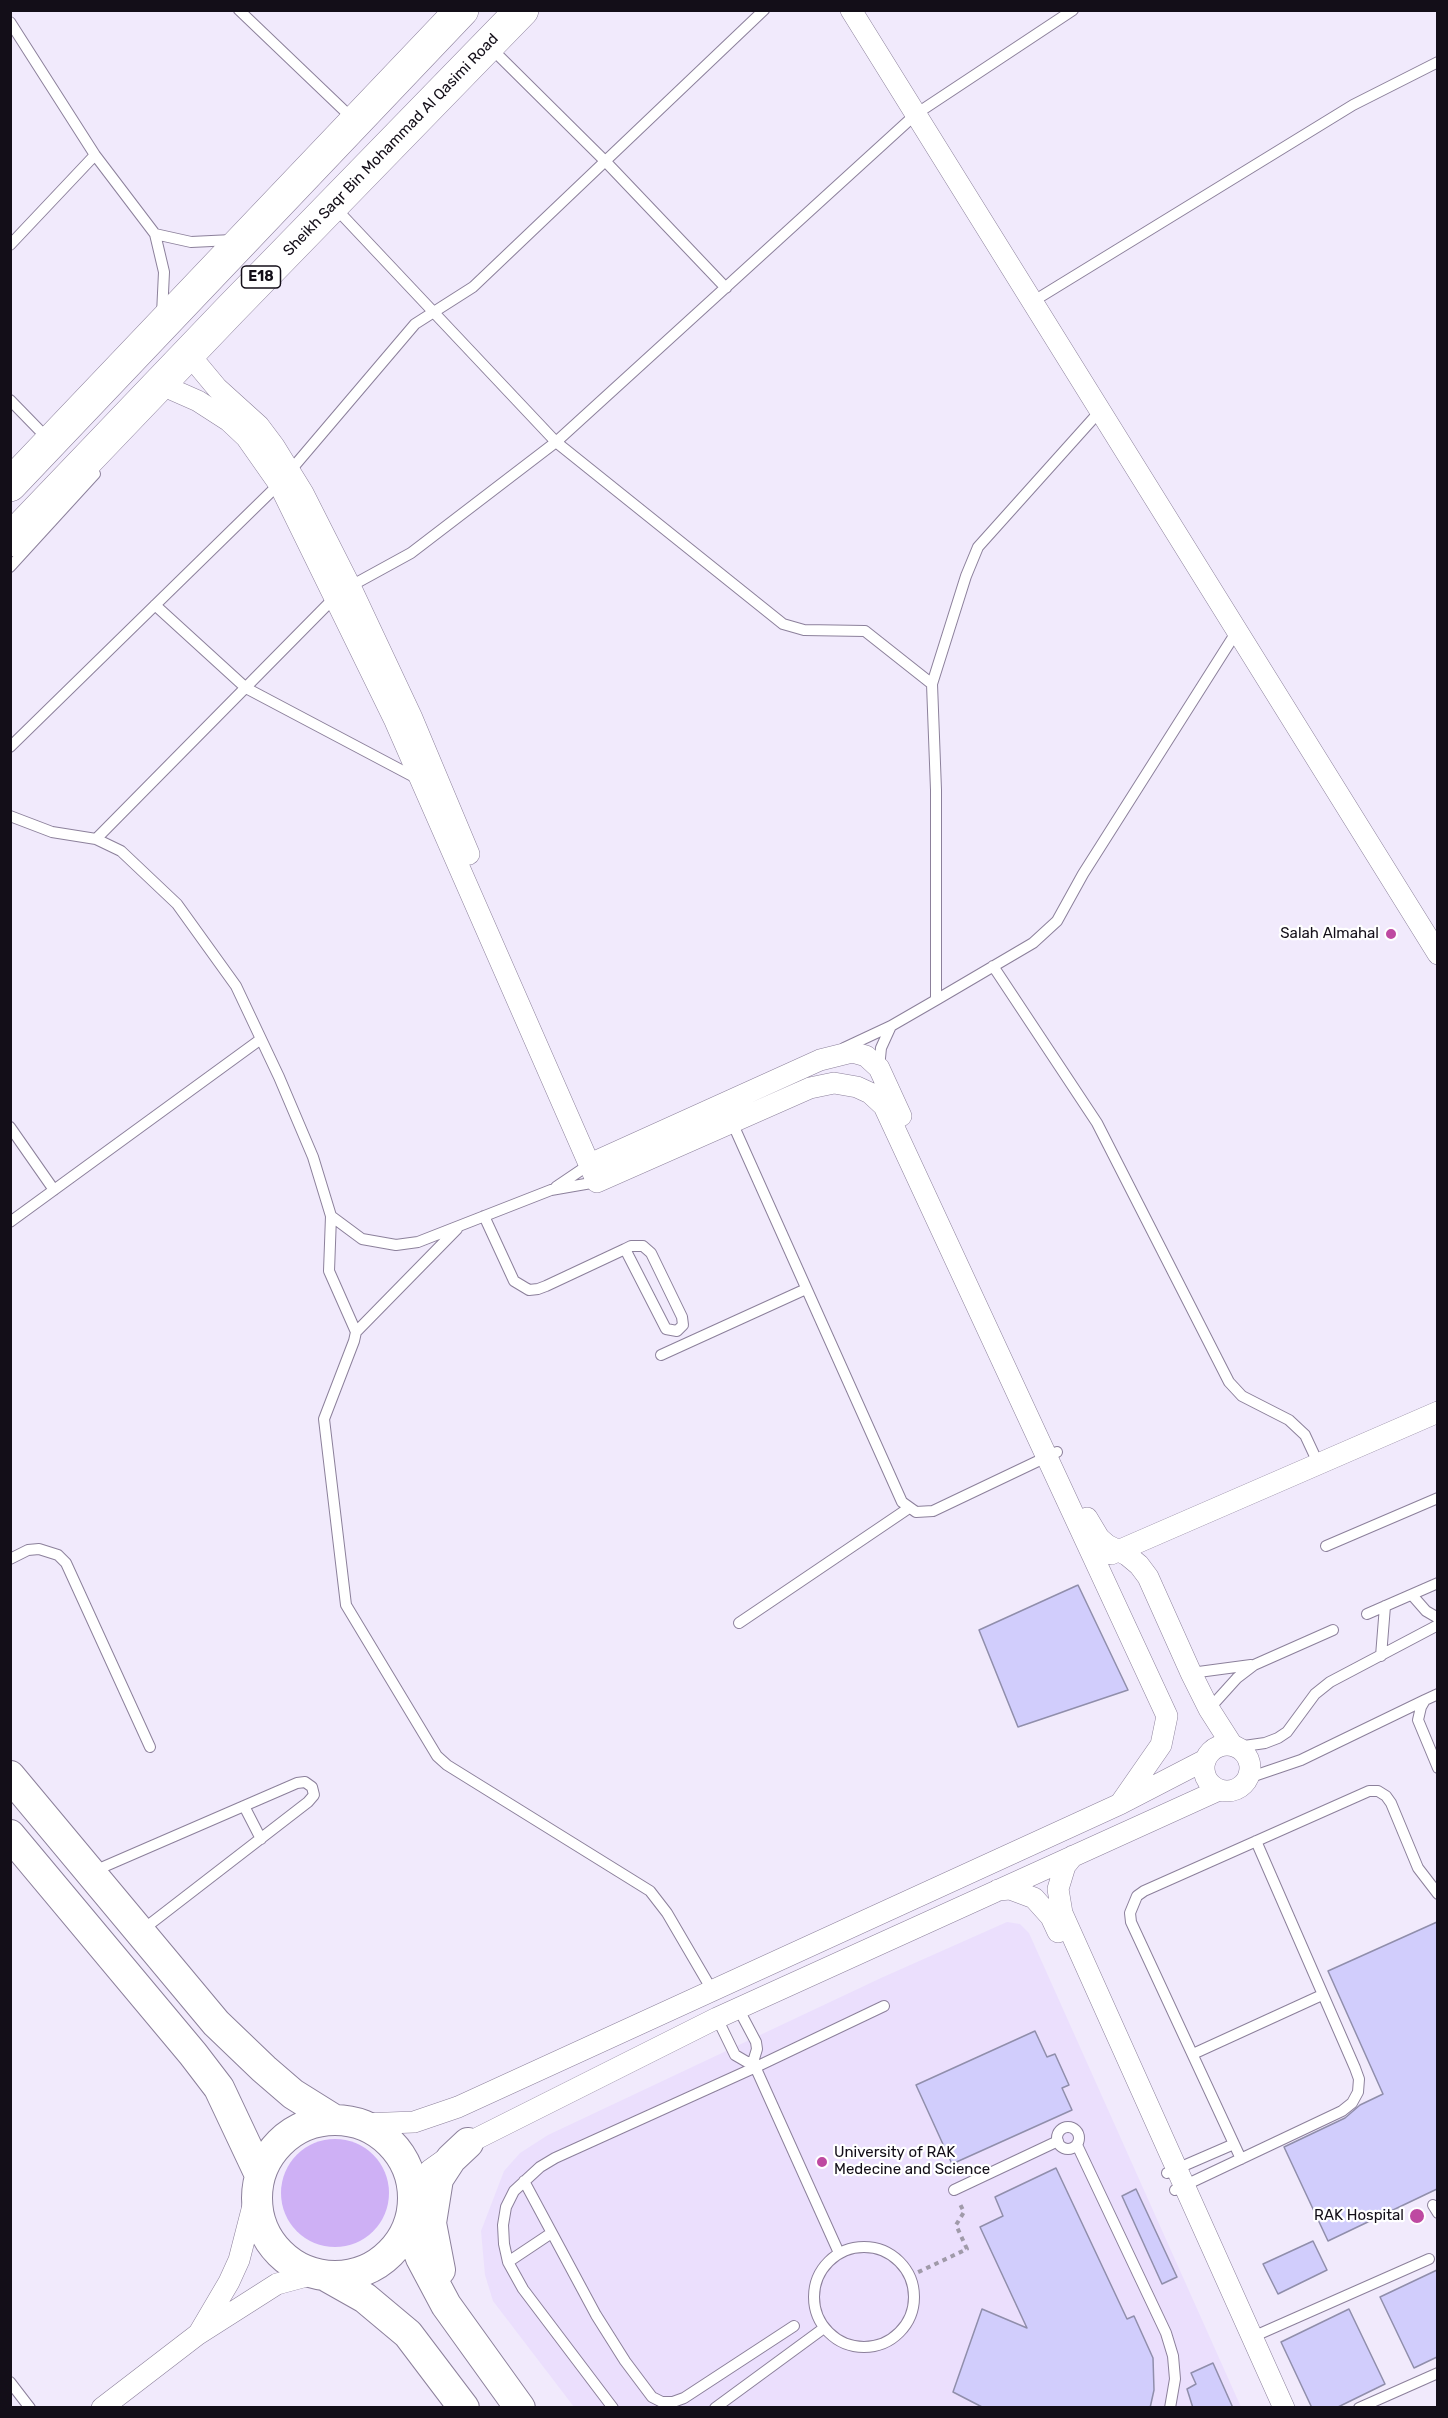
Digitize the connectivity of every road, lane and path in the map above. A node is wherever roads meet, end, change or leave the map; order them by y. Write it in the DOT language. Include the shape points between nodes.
graph roads {
  1 [pos="239,10"];
  2 [pos="462,10"];
  3 [pos="764,10"];
  4 [pos="851,10"];
  5 [pos="1072,10"];
  6 [pos="519,14"];
  7 [pos="10,22"];
  8 [pos="498,55"];
  9 [pos="1437,62"];
  10 [pos="487,67"];
  11 [pos="916,114"];
  12 [pos="356,122"];
  13 [pos="95,155"];
  14 [pos="606,162"];
  15 [pos="333,224"];
  16 [pos="156,234"];
  17 [pos="245,237"];
  18 [pos="10,245"];
  19 [pos="726,288"];
  20 [pos="1032,302"];
  21 [pos="433,312"];
  22 [pos="158,329"];
  23 [pos="197,364"];
  24 [pos="173,390"];
  25 [pos="10,400"];
  26 [pos="1100,411"];
  27 [pos="51,441"];
  28 [pos="556,442"];
  29 [pos="107,461"];
  30 [pos="284,478"];
  31 [pos="10,485"];
  32 [pos="10,540"];
  33 [pos="10,567"];
  34 [pos="342,592"];
  35 [pos="155,605"];
  36 [pos="1237,631"];
  37 [pos="932,684"];
  38 [pos="246,688"];
  39 [pos="10,747"];
  40 [pos="431,784"];
  41 [pos="11,817"];
  42 [pos="96,839"];
  43 [pos="1437,954"];
  44 [pos="993,966"];
  45 [pos="936,1000"];
  46 [pos="891,1026"];
  47 [pos="261,1039"];
  48 [pos="820,1060"];
  49 [pos="879,1068"];
  50 [pos="727,1113"];
  51 [pos="10,1127"];
  52 [pos="599,1170"];
  53 [pos="54,1190"];
  54 [pos="551,1190"];
  55 [pos="331,1216"];
  56 [pos="484,1216"];
  57 [pos="10,1222"];
  58 [pos="459,1226"];
  59 [pos="625,1249"];
  60 [pos="806,1289"];
  61 [pos="356,1332"];
  62 [pos="661,1355"];
  63 [pos="1437,1412"];
  64 [pos="1052,1455"];
  65 [pos="1319,1465"];
  66 [pos="1437,1500"];
  67 [pos="909,1508"];
  68 [pos="1326,1546"];
  69 [pos="1117,1551"];
  70 [pos="10,1559"];
  71 [pos="1095,1561"];
  72 [pos="1437,1584"];
  73 [pos="1412,1595"];
  74 [pos="1385,1606"];
  75 [pos="1367,1614"];
  76 [pos="1437,1618"];
  77 [pos="739,1623"];
  78 [pos="1437,1625"];
  79 [pos="1333,1629"];
  80 [pos="1382,1656"];
  81 [pos="1254,1665"];
  82 [pos="1191,1673"];
  83 [pos="1437,1694"];
  84 [pos="1425,1700"];
  85 [pos="1209,1709"];
  86 [pos="1234,1746"];
  87 [pos="150,1747"];
  88 [pos="1205,1760"];
  89 [pos="1437,1768"];
  90 [pos="10,1776"];
  91 [pos="1248,1778"];
  92 [pos="1219,1790"];
  93 [pos="1120,1804"];
  94 [pos="244,1806"];
  95 [pos="10,1836"];
  96 [pos="261,1839"];
  97 [pos="1256,1841"];
  98 [pos="1073,1856"];
  99 [pos="91,1872"];
  100 [pos="998,1890"];
  101 [pos="1436,1892"];
  102 [pos="141,1931"];
  103 [pos="712,1990"];
  104 [pos="1322,1995"];
  105 [pos="884,2006"];
  106 [pos="738,2008"];
  107 [pos="717,2018"];
  108 [pos="1193,2054"];
  109 [pos="755,2065"];
  110 [pos="347,2122"];
  111 [pos="1058,2141"];
  112 [pos="468,2143"];
  113 [pos="1234,2144"];
  114 [pos="1077,2145"];
  115 [pos="1241,2159"];
  116 [pos="1176,2179"];
  117 [pos="524,2181"];
  118 [pos="259,2182"];
  119 [pos="954,2190"];
  120 [pos="412,2214"];
  121 [pos="550,2234"];
  122 [pos="839,2253"];
  123 [pos="1429,2259"];
  124 [pos="508,2262"];
  125 [pos="320,2275"];
  126 [pos="910,2276"];
  127 [pos="446,2305"];
  128 [pos="794,2326"];
  129 [pos="824,2328"];
  130 [pos="197,2335"];
  131 [pos="1248,2339"];
  132 [pos="1437,2373"];
  133 [pos="10,2382"];
  134 [pos="30,2408"];
  135 [pos="102,2408"];
  136 [pos="464,2408"];
  137 [pos="520,2408"];
  138 [pos="613,2408"];
  139 [pos="715,2408"];
  140 [pos="1170,2408"];
  141 [pos="1272,2408"];
  142 [pos="1284,2408"];
  143 [pos="1359,2408"];
  1 -- 12 [label="lane"];
  2 -- 12 [label="highway, E18"];
  3 -- 14 [label="lane"];
  4 -- 11 [label="street"];
  5 -- 11 [label="lane"];
  6 -- 8 [label="lane"];
  6 -- 32 [label="highway, Sheikh Saqr Bin Mohammad Al Qasimi Road / E18"];
  7 -- 13 [label="lane"];
  8 -- 10 [label="lane"];
  8 -- 14 [label="lane"];
  9 -- 20 [label="lane" via="1353,105"];
  11 -- 19 [label="lane"];
  11 -- 20 [label="street"];
  12 -- 17 [label="highway, E18"];
  13 -- 16 [label="lane"];
  13 -- 18 [label="lane"];
  14 -- 19 [label="lane"];
  14 -- 21 [label="lane" via="473,287"];
  15 -- 21 [label="lane" via="346,211"];
  16 -- 17 [label="lane" via="191,242"];
  16 -- 22 [label="lane" via="164,272"];
  17 -- 22 [label="highway, E18"];
  19 -- 28 [label="lane"];
  20 -- 26 [label="street"];
  21 -- 28 [label="lane"];
  21 -- 30 [label="lane" via="415,324"];
  22 -- 27 [label="highway, E18"];
  23 -- 30 [label="street" via="259,426 274,446"];
  24 -- 30 [label="street" via="229,422"];
  25 -- 27 [label="lane"];
  26 -- 36 [label="street"];
  26 -- 37 [label="lane" via="978,547"];
  27 -- 31 [label="highway, E18"];
  28 -- 34 [label="lane" via="411,552"];
  28 -- 37 [label="lane" via="783,624 804,630 865,632"];
  29 -- 33 [label="lane"];
  30 -- 34 [label="street"];
  30 -- 35 [label="lane"];
  34 -- 38 [label="lane"];
  34 -- 40 [label="street" via="395,721"];
  35 -- 38 [label="lane"];
  35 -- 39 [label="lane"];
  36 -- 43 [label="street"];
  36 -- 44 [label="lane" via="1057,921 1033,943"];
  37 -- 45 [label="lane"];
  38 -- 40 [label="lane"];
  38 -- 42 [label="lane"];
  40 -- 52 [label="street"];
  41 -- 42 [label="lane" via="52,832"];
  42 -- 47 [label="lane" via="121,851 177,904 236,987"];
  44 -- 45 [label="lane"];
  44 -- 65 [label="lane" via="1097,1124 1229,1382 1242,1395 1289,1420 1305,1435"];
  45 -- 46 [label="lane"];
  46 -- 48 [label="lane"];
  46 -- 49 [label="lane" via="881,1048"];
  47 -- 53 [label="lane"];
  47 -- 55 [label="lane" via="313,1157"];
  48 -- 49 [label="street" via="852,1052 866,1056"];
  48 -- 50 [label="street"];
  49 -- 64 [label="street"];
  50 -- 52 [label="street"];
  50 -- 60 [label="lane"];
  50 -- 64 [label="street" via="834,1083 857,1087 884,1106"];
  51 -- 53 [label="lane"];
  52 -- 54 [label="lane"];
  52 -- 54 [label="lane"];
  53 -- 57 [label="lane"];
  54 -- 56 [label="lane"];
  55 -- 58 [label="lane" via="362,1239 396,1245 418,1242"];
  55 -- 61 [label="lane" via="328,1271"];
  56 -- 58 [label="lane"];
  56 -- 59 [label="lane" via="514,1281 529,1290"];
  58 -- 61 [label="lane"];
  59 -- 59 [label="lane" via="637,1245 651,1253 683,1321 677,1331 666,1329"];
  60 -- 62 [label="lane"];
  60 -- 67 [label="lane" via="897,1495"];
  61 -- 103 [label="lane" via="324,1419 346,1605 437,1756 650,1891"];
  63 -- 65 [label="street"];
  64 -- 67 [label="lane" via="933,1511"];
  64 -- 69 [label="street" via="1099,1538"];
  64 -- 71 [label="street"];
  65 -- 69 [label="street"];
  66 -- 68 [label="lane"];
  67 -- 77 [label="lane"];
  69 -- 71 [label="street"];
  69 -- 82 [label="street" via="1138,1564 1148,1577"];
  70 -- 87 [label="lane" via="39,1549 58,1555 66,1563"];
  71 -- 93 [label="street" via="1167,1716 1161,1745"];
  72 -- 73 [label="lane"];
  73 -- 74 [label="lane"];
  73 -- 76 [label="lane"];
  74 -- 75 [label="lane"];
  74 -- 80 [label="lane"];
  78 -- 80 [label="lane"];
  79 -- 81 [label="lane"];
  80 -- 86 [label="lane" via="1322,1688 1278,1738"];
  81 -- 82 [label="lane"];
  81 -- 85 [label="lane"];
  82 -- 85 [label="street"];
  83 -- 84 [label="lane"];
  84 -- 89 [label="lane" via="1418,1714 1419,1726"];
  84 -- 91 [label="lane" via="1301,1760"];
  85 -- 86 [label="street"];
  86 -- 88 [label="street" via="1221,1745 1211,1750"];
  86 -- 91 [label="street" via="1249,1762"];
  88 -- 92 [label="street" via="1204,1774"];
  88 -- 93 [label="street"];
  90 -- 99 [label="main road"];
  91 -- 92 [label="street" via="1236,1789"];
  92 -- 98 [label="street"];
  93 -- 103 [label="street"];
  94 -- 96 [label="lane"];
  94 -- 96 [label="lane" via="301,1782 312,1787 311,1799"];
  94 -- 99 [label="lane"];
  95 -- 118 [label="main road" via="219,2088"];
  96 -- 102 [label="lane"];
  97 -- 101 [label="lane" via="1369,1791 1378,1791 1391,1803 1418,1868"];
  97 -- 104 [label="lane"];
  97 -- 108 [label="lane" via="1144,1891 1132,1904 1131,1922"];
  98 -- 100 [label="street"];
  98 -- 116 [label="street" via="1059,1883 1058,1901"];
  99 -- 102 [label="main road"];
  100 -- 106 [label="street"];
  100 -- 116 [label="street" via="1028,1895 1051,1917"];
  102 -- 110 [label="main road" via="216,2023 264,2069 293,2094"];
  103 -- 110 [label="street" via="458,2107 414,2122"];
  104 -- 108 [label="lane"];
  104 -- 115 [label="lane" via="1355,2068 1358,2092 1342,2111"];
  105 -- 109 [label="lane"];
  106 -- 107 [label="street"];
  106 -- 109 [label="lane" via="756,2042"];
  107 -- 109 [label="lane" via="735,2055"];
  107 -- 112 [label="street"];
  108 -- 113 [label="lane"];
  109 -- 117 [label="lane" via="555,2158"];
  109 -- 122 [label="lane"];
  110 -- 118 [label="main road" via="309,2124 288,2136 271,2153"];
  110 -- 120 [label="main road" via="384,2136 401,2154 411,2177"];
  111 -- 114 [label="lane" via="1066,2149"];
  111 -- 114 [label="lane" via="1060,2131 1071,2127 1079,2135"];
  111 -- 119 [label="lane"];
  112 -- 120 [label="street" via="430,2170"];
  112 -- 127 [label="main road" via="438,2179 431,2223"];
  113 -- 115 [label="lane"];
  113 -- 116 [label="lane"];
  114 -- 140 [label="lane" via="1166,2333 1175,2379"];
  115 -- 116 [label="lane"];
  116 -- 131 [label="street"];
  117 -- 121 [label="lane"];
  117 -- 124 [label="lane" via="506,2207 503,2225"];
  118 -- 125 [label="main road" via="259,2217 270,2242 290,2262"];
  118 -- 130 [label="street" via="239,2260"];
  119 -- 126 [label="path" via="964,2212 956,2224 967,2249"];
  120 -- 125 [label="main road" via="396,2249 376,2266 352,2275"];
  120 -- 127 [label="main road" via="421,2258"];
  121 -- 124 [label="lane"];
  121 -- 128 [label="lane" via="625,2361 652,2397 662,2402 684,2398"];
  122 -- 126 [label="lane" via="866,2246 879,2249 892,2255"];
  122 -- 129 [label="lane" via="826,2264 813,2296"];
  123 -- 131 [label="lane"];
  124 -- 138 [label="lane" via="523,2289"];
  125 -- 130 [label="street" via="277,2284"];
  125 -- 136 [label="main road" via="365,2298 408,2334"];
  126 -- 129 [label="lane" via="914,2289 911,2316 905,2327 884,2344 858,2348 834,2338"];
  127 -- 137 [label="main road"];
  129 -- 139 [label="lane"];
  130 -- 135 [label="street"];
  131 -- 141 [label="street"];
  131 -- 142 [label="street"];
  132 -- 143 [label="lane"];
  133 -- 134 [label="lane"];
}
